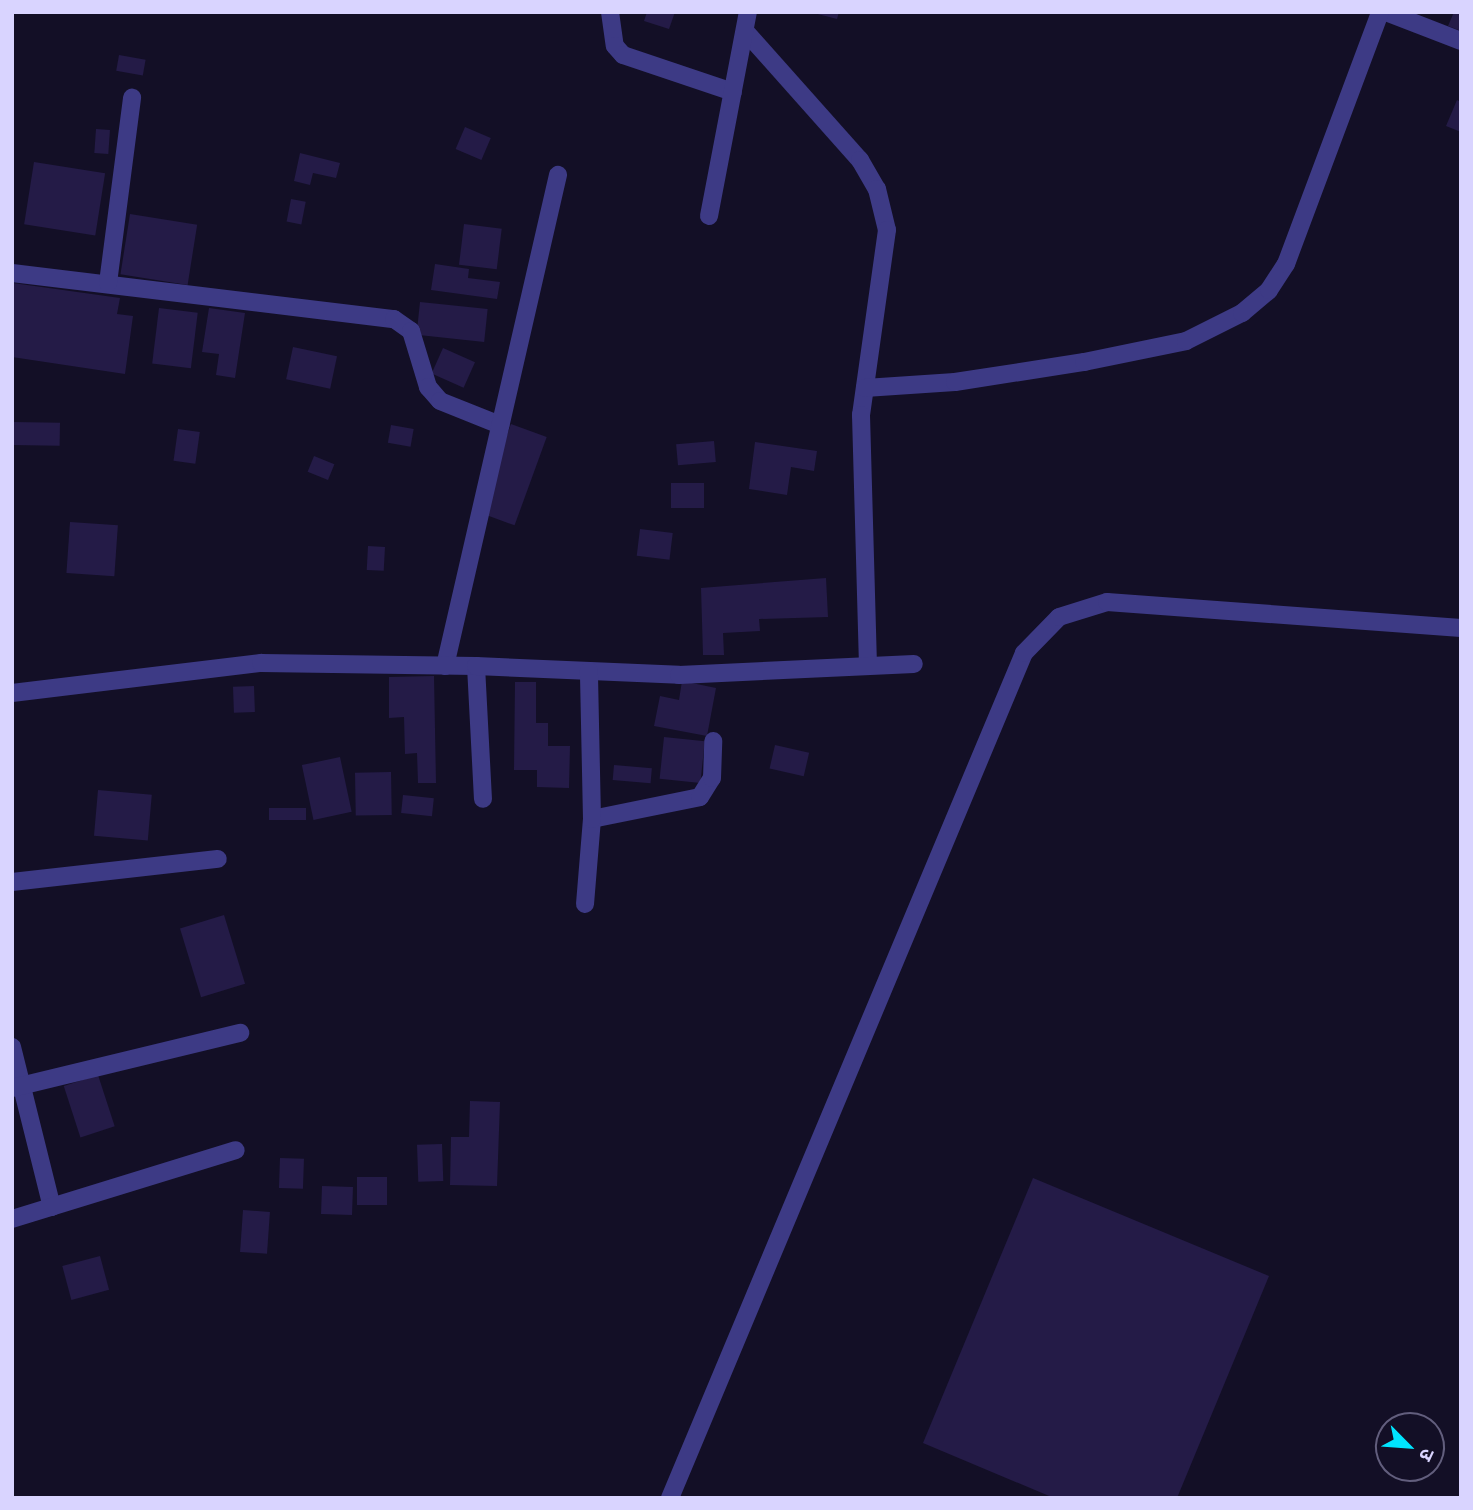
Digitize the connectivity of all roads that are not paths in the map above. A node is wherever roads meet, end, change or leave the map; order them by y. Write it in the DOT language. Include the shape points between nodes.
graph roads {
  1 [pos="610,12"];
  2 [pos="748,12"];
  3 [pos="1380,12"];
  4 [pos="1386,12"];
  5 [pos="745,31"];
  6 [pos="1461,41"];
  7 [pos="733,92"];
  8 [pos="132,98"];
  9 [pos="558,175"];
  10 [pos="709,216"];
  11 [pos="12,273"];
  12 [pos="108,283"];
  13 [pos="865,388"];
  14 [pos="500,425"];
  15 [pos="1461,628"];
  16 [pos="914,664"];
  17 [pos="445,666"];
  18 [pos="476,666"];
  19 [pos="868,666"];
  20 [pos="589,671"];
  21 [pos="12,693"];
  22 [pos="713,741"];
  23 [pos="483,799"];
  24 [pos="592,819"];
  25 [pos="218,859"];
  26 [pos="12,882"];
  27 [pos="585,904"];
  28 [pos="240,1033"];
  29 [pos="12,1047"];
  30 [pos="17,1086"];
  31 [pos="236,1150"];
  32 [pos="52,1207"];
  33 [pos="12,1219"];
  34 [pos="670,1498"];
  1 -- 7 [label="street" via="615,46 623,55"];
  2 -- 5 [label="street"];
  3 -- 13 [label="street" via="1286,264 1269,290 1242,313 1186,341 1084,362 955,382"];
  4 -- 6 [label="street"];
  5 -- 7 [label="street"];
  5 -- 13 [label="street" via="860,160 877,189 887,230"];
  7 -- 10 [label="street"];
  8 -- 12 [label="street"];
  9 -- 14 [label="street"];
  11 -- 12 [label="street"];
  12 -- 14 [label="street" via="394,319 411,331 428,387 440,401"];
  13 -- 19 [label="street"];
  14 -- 17 [label="street"];
  15 -- 34 [label="street" via="1107,602 1059,617 1024,653"];
  16 -- 19 [label="street"];
  17 -- 18 [label="street"];
  17 -- 21 [label="street" via="261,663"];
  18 -- 20 [label="street"];
  18 -- 23 [label="street"];
  19 -- 20 [label="street" via="679,675"];
  20 -- 24 [label="street"];
  22 -- 24 [label="street" via="712,778 700,797"];
  24 -- 27 [label="street"];
  25 -- 26 [label="street"];
  28 -- 30 [label="street"];
  29 -- 30 [label="street"];
  30 -- 32 [label="street"];
  31 -- 32 [label="street"];
  32 -- 33 [label="street"];
}
